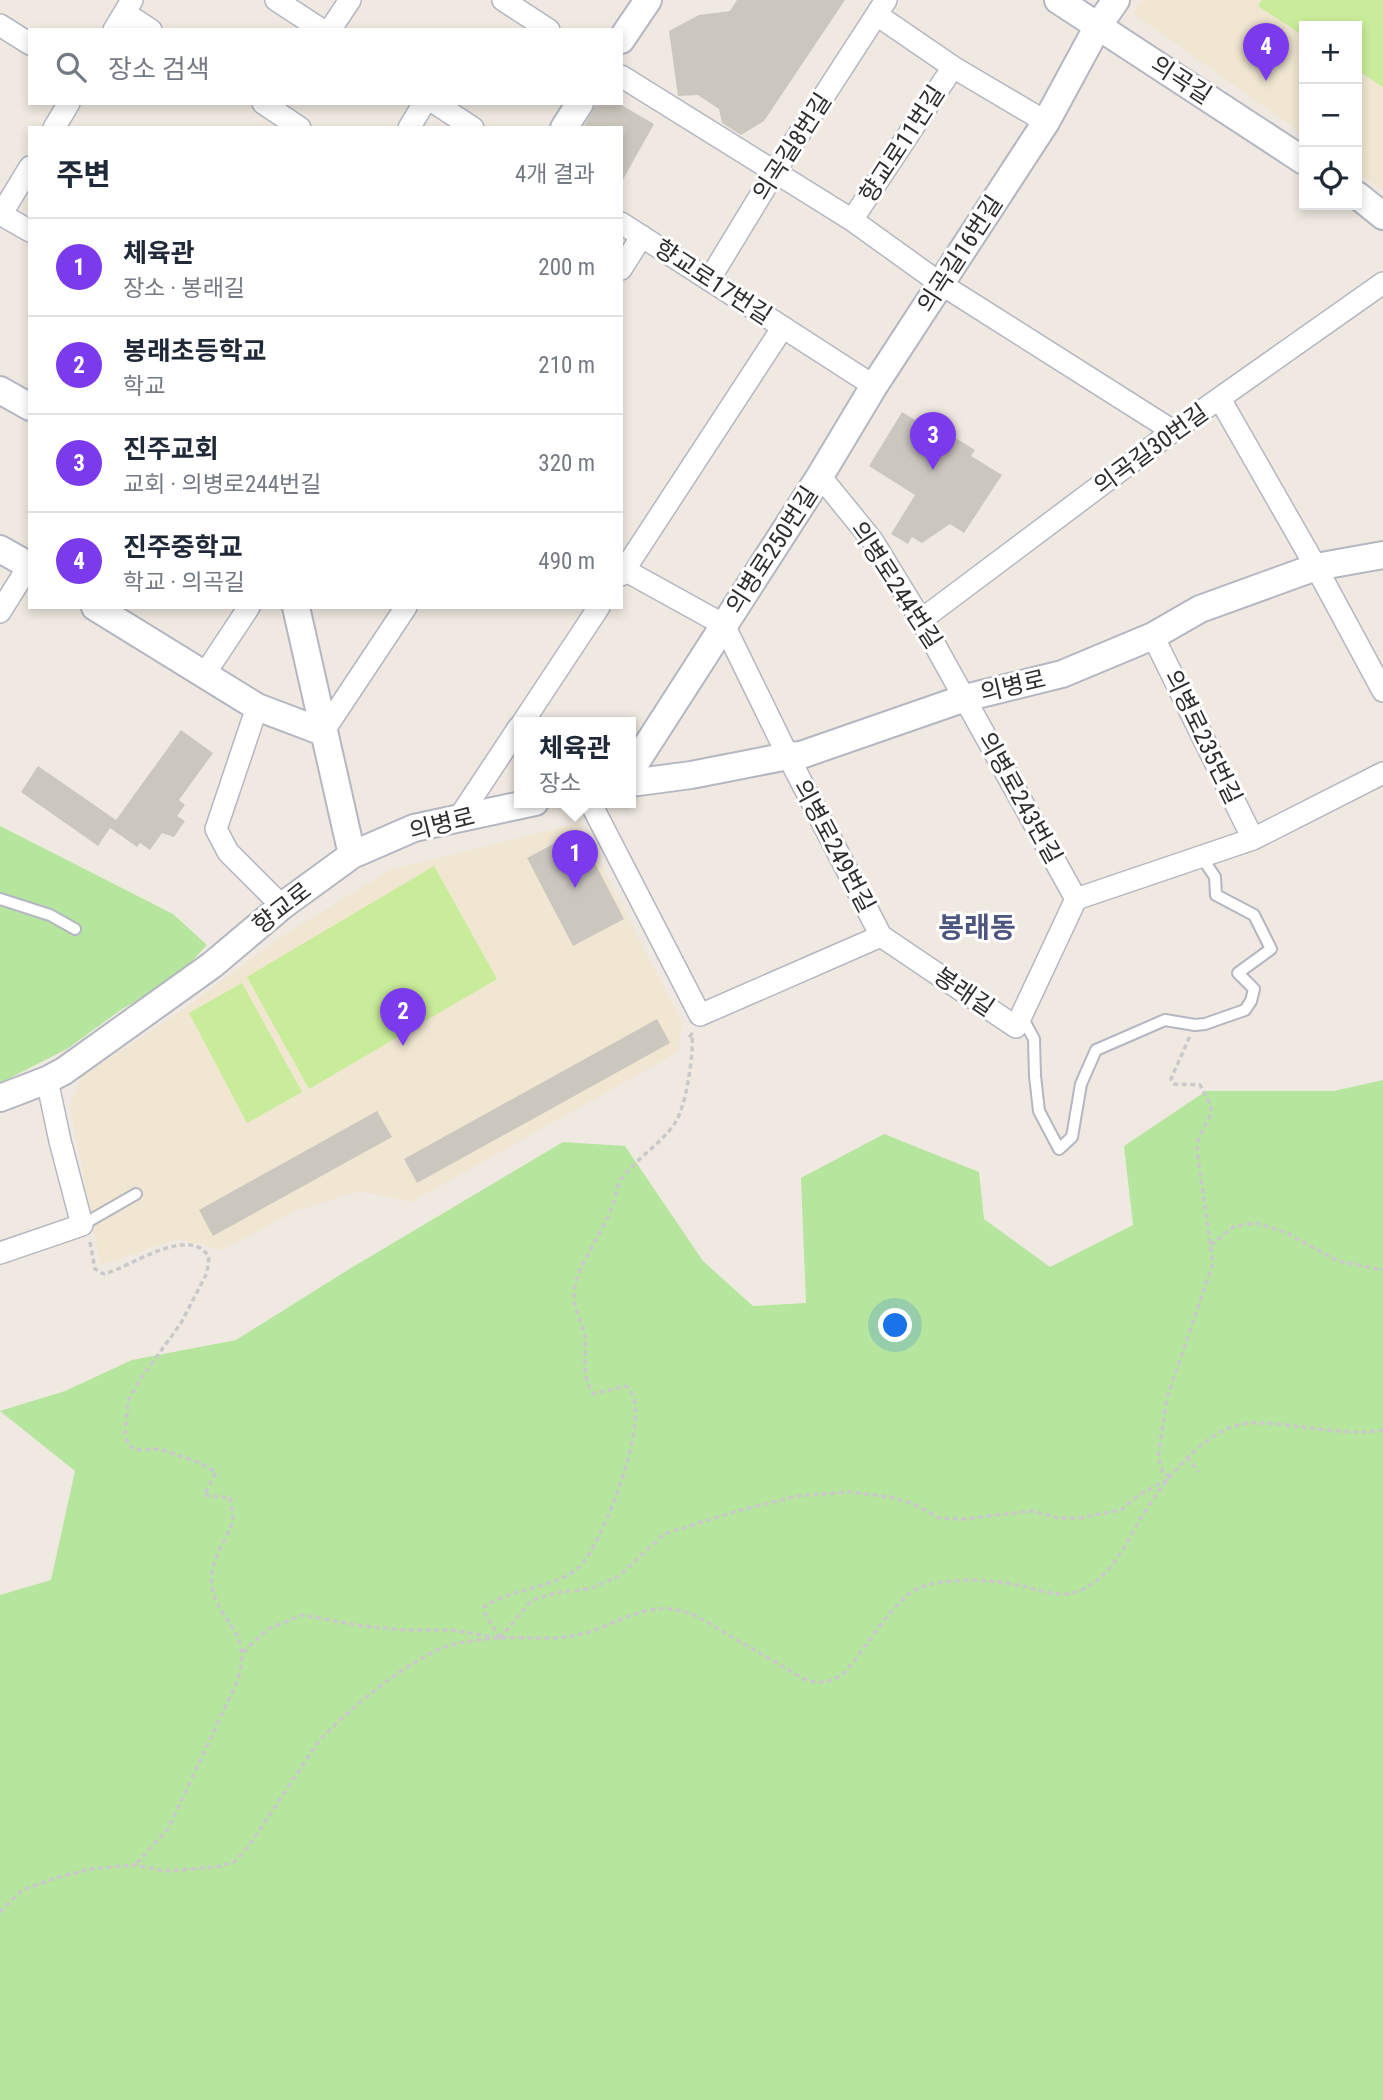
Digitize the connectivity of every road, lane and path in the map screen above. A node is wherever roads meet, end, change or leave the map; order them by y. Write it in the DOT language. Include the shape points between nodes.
graph roads {
  1 [pos="276,0"];
  2 [pos="351,0"];
  3 [pos="503,0"];
  4 [pos="648,0"];
  5 [pos="1058,0"];
  6 [pos="1116,0"];
  7 [pos="882,8"];
  8 [pos="124,14"];
  9 [pos="0,25"];
  10 [pos="1098,26"];
  11 [pos="147,28"];
  12 [pos="319,28"];
  13 [pos="331,28"];
  14 [pos="546,28"];
  15 [pos="623,37"];
  16 [pos="28,43"];
  17 [pos="953,67"];
  18 [pos="623,77"];
  19 [pos="68,105"];
  20 [pos="266,105"];
  21 [pos="423,105"];
  22 [pos="438,105"];
  23 [pos="579,105"];
  24 [pos="1045,122"];
  25 [pos="55,126"];
  26 [pos="297,126"];
  27 [pos="410,126"];
  28 [pos="470,126"];
  29 [pos="565,126"];
  30 [pos="1299,158"];
  31 [pos="28,170"];
  32 [pos="774,173"];
  33 [pos="1362,199"];
  34 [pos="0,215"];
  35 [pos="1383,216"];
  36 [pos="852,220"];
  37 [pos="623,224"];
  38 [pos="28,230"];
  39 [pos="642,236"];
  40 [pos="623,266"];
  41 [pos="709,280"];
  42 [pos="1383,282"];
  43 [pos="941,284"];
  44 [pos="783,327"];
  45 [pos="874,386"];
  46 [pos="0,390"];
  47 [pos="1220,399"];
  48 [pos="28,406"];
  49 [pos="1173,431"];
  50 [pos="820,476"];
  51 [pos="0,549"];
  52 [pos="1383,555"];
  53 [pos="28,564"];
  54 [pos="28,567"];
  55 [pos="1316,567"];
  56 [pos="623,570"];
  57 [pos="623,572"];
  58 [pos="98,609"];
  59 [pos="248,609"];
  60 [pos="296,609"];
  61 [pos="405,609"];
  62 [pos="598,609"];
  63 [pos="0,612"];
  64 [pos="921,620"];
  65 [pos="724,625"];
  66 [pos="1153,636"];
  67 [pos="204,675"];
  68 [pos="1383,691"];
  69 [pos="965,698"];
  70 [pos="257,707"];
  71 [pos="526,717"];
  72 [pos="323,732"];
  73 [pos="514,735"];
  74 [pos="788,756"];
  75 [pos="636,762"];
  76 [pos="1383,774"];
  77 [pos="636,782"];
  78 [pos="514,807"];
  79 [pos="593,808"];
  80 [pos="458,819"];
  81 [pos="1253,839"];
  82 [pos="352,855"];
  83 [pos="1202,856"];
  84 [pos="0,899"];
  85 [pos="1076,899"];
  86 [pos="282,906"];
  87 [pos="75,929"];
  88 [pos="881,936"];
  89 [pos="1021,1016"];
  90 [pos="1195,1025"];
  91 [pos="688,1038"];
  92 [pos="47,1080"];
  93 [pos="0,1098"];
  94 [pos="136,1194"];
  95 [pos="83,1224"];
  96 [pos="1209,1246"];
  97 [pos="0,1253"];
  98 [pos="1383,1270"];
  99 [pos="1383,1430"];
  100 [pos="1186,1457"];
  101 [pos="1199,1472"];
  102 [pos="1172,1477"];
  103 [pos="500,1638"];
  104 [pos="242,1653"];
  105 [pos="135,1865"];
  106 [pos="0,1912"];
  1 -- 12 [label="street"];
  2 -- 13 [label="street"];
  3 -- 14 [label="street"];
  4 -- 15 [label="street"];
  5 -- 10 [label="street, 의곡길"];
  6 -- 10 [label="street, 의곡길16번길"];
  7 -- 17 [label="street, 의곡길8번길"];
  7 -- 32 [label="street, 의곡길8번길"];
  8 -- 11 [label="street"];
  9 -- 16 [label="street"];
  10 -- 24 [label="street, 의곡길16번길"];
  10 -- 30 [label="street, 의곡길"];
  17 -- 24 [label="street"];
  17 -- 36 [label="street, 향교로11번길"];
  18 -- 32 [label="street, 향교로11번길"];
  19 -- 25 [label="street"];
  20 -- 26 [label="street"];
  21 -- 27 [label="street"];
  22 -- 28 [label="street"];
  23 -- 29 [label="street"];
  24 -- 43 [label="street, 의곡길16번길"];
  31 -- 34 [label="street"];
  32 -- 36 [label="street, 향교로11번길"];
  32 -- 41 [label="street, 의곡길8번길"];
  33 -- 35 [label="street"];
  34 -- 38 [label="street"];
  36 -- 43 [label="street, 향교로11번길"];
  37 -- 39 [label="street, 향교로17번길"];
  39 -- 40 [label="street, 향교로17번길"];
  39 -- 41 [label="street, 향교로17번길"];
  41 -- 44 [label="street, 향교로17번길"];
  42 -- 47 [label="street, 의곡길30번길"];
  43 -- 45 [label="street, 의곡길16번길"];
  43 -- 49 [label="street, 향교로11번길"];
  44 -- 45 [label="street, 향교로17번길"];
  44 -- 56 [label="street, 향교로17번길"];
  45 -- 50 [label="street, 의병로250번길"];
  46 -- 48 [label="street"];
  47 -- 49 [label="street, 의곡길30번길"];
  47 -- 55 [label="street"];
  49 -- 64 [label="street, 의곡길30번길"];
  50 -- 64 [label="street, 의병로244번길" via="872,540"];
  50 -- 65 [label="street, 의병로250번길"];
  51 -- 53 [label="street"];
  52 -- 55 [label="street, 의병로"];
  54 -- 63 [label="street"];
  55 -- 66 [label="street, 의병로" via="1200,609"];
  55 -- 68 [label="street"];
  57 -- 65 [label="street"];
  58 -- 67 [label="street"];
  59 -- 67 [label="street"];
  60 -- 72 [label="street"];
  61 -- 72 [label="street"];
  62 -- 71 [label="street"];
  64 -- 69 [label="street, 의병로244번길"];
  65 -- 74 [label="street, 의병로250번길"];
  65 -- 75 [label="street"];
  66 -- 69 [label="street, 의병로" via="1062,674"];
  66 -- 81 [label="street, 의병로235번길"];
  67 -- 70 [label="street"];
  69 -- 74 [label="street, 의병로"];
  69 -- 85 [label="street, 의병로243번길"];
  70 -- 72 [label="street"];
  70 -- 86 [label="street" via="216,829 228,852"];
  72 -- 82 [label="street"];
  73 -- 80 [label="street"];
  74 -- 77 [label="street, 의병로"];
  74 -- 88 [label="street, 의병로249번길"];
  76 -- 81 [label="street"];
  78 -- 80 [label="street, 의병로"];
  79 -- 88 [label="street" via="700,1015"];
  80 -- 82 [label="street, 의병로" via="414,828"];
  81 -- 83 [label="street"];
  82 -- 86 [label="street, 향교로"];
  83 -- 85 [label="street"];
  83 -- 90 [label="lane" via="1215,877 1216,895 1254,915 1271,949 1238,974 1254,989 1245,1010"];
  84 -- 87 [label="lane" via="50,915"];
  85 -- 89 [label="street, 봉래길"];
  86 -- 92 [label="street, 향교로" via="193,979"];
  88 -- 89 [label="street, 봉래길" via="1016,1027"];
  89 -- 90 [label="lane" via="1034,1039 1039,1111 1059,1149 1072,1137 1081,1084 1096,1050 1165,1020"];
  90 -- 96 [label="path" via="1171,1079 1174,1084 1200,1085 1211,1106 1197,1151 1212,1240"];
  91 -- 103 [label="path" via="692,1034 678,1116 620,1181 611,1212 575,1289 589,1388 599,1394 625,1387 634,1396 628,1466 580,1567 484,1607"];
  92 -- 93 [label="street, 향교로"];
  92 -- 95 [label="street"];
  94 -- 95 [label="lane"];
  95 -- 97 [label="street"];
  95 -- 104 [label="path" via="99,1273 183,1243 199,1247 209,1257 207,1273 181,1322 131,1394 125,1435 136,1450 160,1449 216,1472 204,1495 230,1497 233,1522 211,1582"];
  96 -- 98 [label="path" via="1233,1227 1255,1223 1285,1232 1338,1261"];
  96 -- 102 [label="path" via="1212,1270 1172,1379 1159,1445 1159,1465"];
  99 -- 100 [label="path" via="1243,1424"];
  100 -- 101 [label="path"];
  100 -- 102 [label="path"];
  102 -- 103 [label="path" via="1139,1494 1121,1510 1080,1518 1032,1511 939,1518 890,1497 850,1492 797,1496 664,1534 619,1576 592,1588 532,1600"];
  102 -- 103 [label="path" via="1116,1562 1091,1585 1068,1594 986,1580 931,1583 909,1594 846,1671 824,1683 804,1679 698,1617 669,1607 639,1612 574,1636"];
  103 -- 104 [label="path" via="452,1630 362,1626 302,1615 268,1629"];
  103 -- 105 [label="path" via="435,1651 358,1703 318,1742 234,1862 165,1871"];
  104 -- 105 [label="path" via="237,1682 168,1829"];
  105 -- 106 [label="path" via="59,1877 22,1890"];
}
